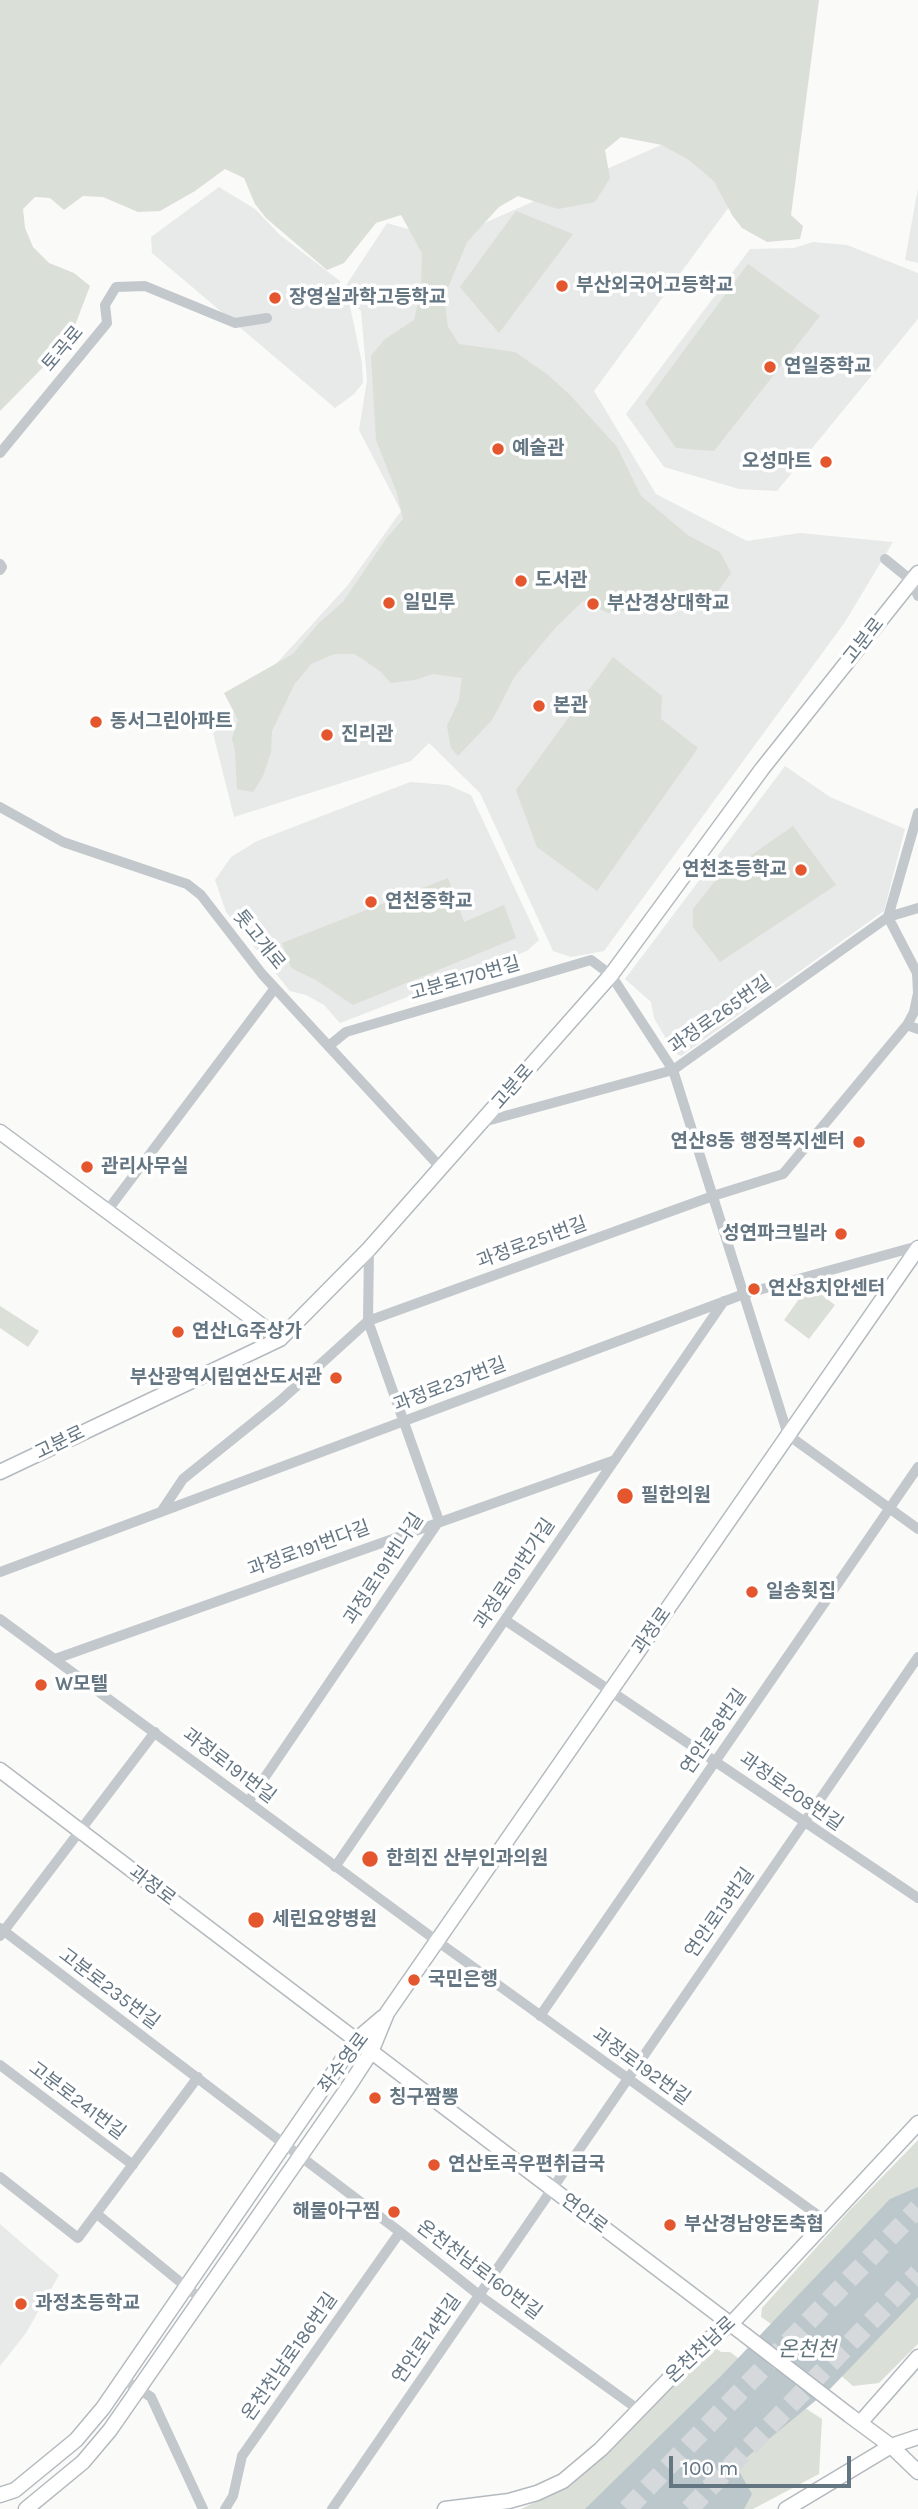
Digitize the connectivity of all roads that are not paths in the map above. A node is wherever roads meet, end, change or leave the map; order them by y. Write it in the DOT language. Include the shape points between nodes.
graph roads {
  1 [pos="267,318"];
  2 [pos="0,453"];
  3 [pos="885,559"];
  4 [pos="0,564"];
  5 [pos="0,570"];
  6 [pos="915,577"];
  7 [pos="918,596"];
  8 [pos="0,807"];
  9 [pos="918,813"];
  10 [pos="918,908"];
  11 [pos="888,917"];
  12 [pos="611,975"];
  13 [pos="275,988"];
  14 [pos="912,1027"];
  15 [pos="330,1045"];
  16 [pos="673,1070"];
  17 [pos="483,1122"];
  18 [pos="0,1132"];
  19 [pos="441,1168"];
  20 [pos="713,1196"];
  21 [pos="107,1211"];
  22 [pos="918,1247"];
  23 [pos="369,1249"];
  24 [pos="744,1294"];
  25 [pos="724,1301"];
  26 [pos="368,1321"];
  27 [pos="280,1339"];
  28 [pos="404,1421"];
  29 [pos="788,1435"];
  30 [pos="615,1460"];
  31 [pos="918,1467"];
  32 [pos="0,1472"];
  33 [pos="889,1508"];
  34 [pos="161,1512"];
  35 [pos="439,1521"];
  36 [pos="918,1529"];
  37 [pos="0,1572"];
  38 [pos="0,1619"];
  39 [pos="505,1620"];
  40 [pos="918,1657"];
  41 [pos="55,1659"];
  42 [pos="611,1691"];
  43 [pos="155,1732"];
  44 [pos="715,1761"];
  45 [pos="0,1770"];
  46 [pos="248,1802"];
  47 [pos="804,1823"];
  48 [pos="80,1830"];
  49 [pos="335,1867"];
  50 [pos="918,1898"];
  51 [pos="1,1932"];
  52 [pos="437,1941"];
  53 [pos="387,2014"];
  54 [pos="540,2016"];
  55 [pos="356,2040"];
  56 [pos="371,2052"];
  57 [pos="0,2065"];
  58 [pos="198,2077"];
  59 [pos="628,2079"];
  60 [pos="918,2123"];
  61 [pos="286,2145"];
  62 [pos="299,2155"];
  63 [pos="133,2165"];
  64 [pos="0,2177"];
  65 [pos="551,2190"];
  66 [pos="97,2214"];
  67 [pos="826,2221"];
  68 [pos="400,2232"];
  69 [pos="186,2287"];
  70 [pos="479,2295"];
  71 [pos="201,2298"];
  72 [pos="731,2324"];
  73 [pos="918,2357"];
  74 [pos="122,2379"];
  75 [pos="138,2389"];
  76 [pos="639,2410"];
  77 [pos="855,2420"];
  78 [pos="918,2437"];
  79 [pos="891,2446"];
  80 [pos="918,2472"];
  81 [pos="0,2495"];
  82 [pos="26,2509"];
  83 [pos="204,2509"];
  84 [pos="225,2509"];
  85 [pos="332,2509"];
  86 [pos="444,2509"];
  87 [pos="786,2509"];
  1 -- 2 [label="street, 토곡로" via="235,323 145,286 116,287 105,305 107,323"];
  3 -- 6 [label="street"];
  4 -- 5 [label="street"];
  6 -- 7 [label="street"];
  6 -- 12 [label="main road, 고분로" via="762,769"];
  8 -- 13 [label="street, 톳고개로" via="63,842 187,884 201,895"];
  9 -- 11 [label="street"];
  10 -- 11 [label="street, 과정로265번길"];
  11 -- 14 [label="street" via="917,973"];
  11 -- 16 [label="street, 과정로265번길"];
  12 -- 15 [label="street, 고분로170번길" via="591,960 346,1032"];
  12 -- 16 [label="street"];
  12 -- 17 [label="main road, 고분로"];
  13 -- 15 [label="street, 톳고개로"];
  13 -- 21 [label="street"];
  14 -- 20 [label="street, 과정로251번길" via="783,1174"];
  15 -- 19 [label="street, 톳고개로"];
  16 -- 17 [label="street, 과정로265번길"];
  16 -- 20 [label="street"];
  17 -- 19 [label="main road, 고분로"];
  18 -- 21 [label="main road"];
  19 -- 23 [label="main road, 고분로"];
  20 -- 24 [label="street"];
  20 -- 26 [label="street, 과정로251번길"];
  21 -- 27 [label="main road"];
  22 -- 24 [label="street, 과정로237번길"];
  22 -- 29 [label="main road, 과정로"];
  23 -- 26 [label="street, 과정로191번나길"];
  23 -- 27 [label="main road, 고분로"];
  24 -- 25 [label="street, 과정로237번길"];
  24 -- 29 [label="street"];
  25 -- 28 [label="street, 과정로237번길"];
  25 -- 30 [label="street, 과정로191번가길"];
  26 -- 28 [label="street, 과정로191번나길"];
  26 -- 34 [label="street, 과정로251번길" via="280,1401 183,1479"];
  27 -- 32 [label="main road, 고분로"];
  28 -- 34 [label="street, 과정로237번길"];
  28 -- 35 [label="street, 과정로191번나길"];
  29 -- 33 [label="street"];
  29 -- 42 [label="main road, 과정로"];
  30 -- 35 [label="street, 과정로191번다길"];
  30 -- 39 [label="street, 과정로191번가길"];
  31 -- 33 [label="street, 연안로8번길"];
  33 -- 36 [label="street"];
  33 -- 44 [label="street, 연안로8번길"];
  34 -- 37 [label="street, 과정로237번길"];
  35 -- 41 [label="street, 과정로191번다길"];
  35 -- 46 [label="street, 과정로191번나길"];
  38 -- 41 [label="street, 과정로191번길"];
  39 -- 42 [label="street, 과정로208번길"];
  39 -- 49 [label="street, 과정로191번가길"];
  40 -- 47 [label="street, 연안로13번길"];
  41 -- 43 [label="street, 과정로191번길"];
  42 -- 44 [label="street, 과정로208번길"];
  42 -- 52 [label="main road, 과정로"];
  43 -- 46 [label="street, 과정로191번길"];
  43 -- 48 [label="street"];
  44 -- 47 [label="street, 과정로208번길"];
  44 -- 54 [label="street, 연안로8번길"];
  45 -- 48 [label="main road, 과정로"];
  46 -- 49 [label="street, 과정로191번길"];
  47 -- 50 [label="street, 과정로208번길"];
  47 -- 59 [label="street, 연안로13번길"];
  48 -- 51 [label="street"];
  48 -- 55 [label="main road, 과정로"];
  49 -- 52 [label="street, 과정로191번길"];
  51 -- 58 [label="street, 고분로235번길"];
  52 -- 53 [label="main road, 과정로"];
  52 -- 54 [label="street, 과정로192번길"];
  53 -- 55 [label="main road, 좌수영로"];
  53 -- 56 [label="main road, 좌수영로"];
  54 -- 59 [label="street, 과정로192번길"];
  55 -- 56 [label="main road, 과정로"];
  55 -- 61 [label="main road, 좌수영로"];
  56 -- 62 [label="main road, 좌수영로"];
  56 -- 65 [label="main road, 연안로"];
  57 -- 63 [label="street, 고분로241번길"];
  58 -- 61 [label="street, 고분로235번길"];
  58 -- 63 [label="street"];
  59 -- 65 [label="street, 연안로13번길"];
  59 -- 67 [label="street, 과정로192번길"];
  60 -- 67 [label="main road, 온천천남로"];
  61 -- 62 [label="street, 고분로235번길"];
  61 -- 69 [label="main road, 좌수영로"];
  62 -- 68 [label="street, 온천천남로160번길"];
  62 -- 71 [label="main road, 좌수영로"];
  63 -- 66 [label="street"];
  64 -- 66 [label="street" via="78,2238"];
  65 -- 70 [label="street, 연안로14번길"];
  65 -- 72 [label="main road, 연안로"];
  66 -- 69 [label="street"];
  67 -- 72 [label="main road, 온천천남로"];
  68 -- 70 [label="street, 온천천남로160번길"];
  68 -- 84 [label="street, 온천천남로186번길" via="242,2456 233,2496"];
  69 -- 71 [label="street"];
  69 -- 74 [label="main road, 좌수영로"];
  70 -- 76 [label="street, 온천천남로160번길"];
  70 -- 85 [label="street, 연안로14번길"];
  71 -- 75 [label="main road, 좌수영로"];
  72 -- 76 [label="main road, 온천천남로" via="706,2341"];
  72 -- 77 [label="main road, 연안로, bridge"];
  73 -- 77 [label="main road"];
  74 -- 75 [label="street"];
  74 -- 81 [label="main road, 좌수영로" via="76,2440 15,2490"];
  75 -- 82 [label="main road, 좌수영로" via="83,2462"];
  75 -- 83 [label="street" via="151,2397"];
  76 -- 86 [label="main road, 온천천남로" via="563,2481 509,2501"];
  77 -- 79 [label="main road"];
  78 -- 79 [label="main road"];
  79 -- 80 [label="main road"];
  79 -- 87 [label="main road"];
}
